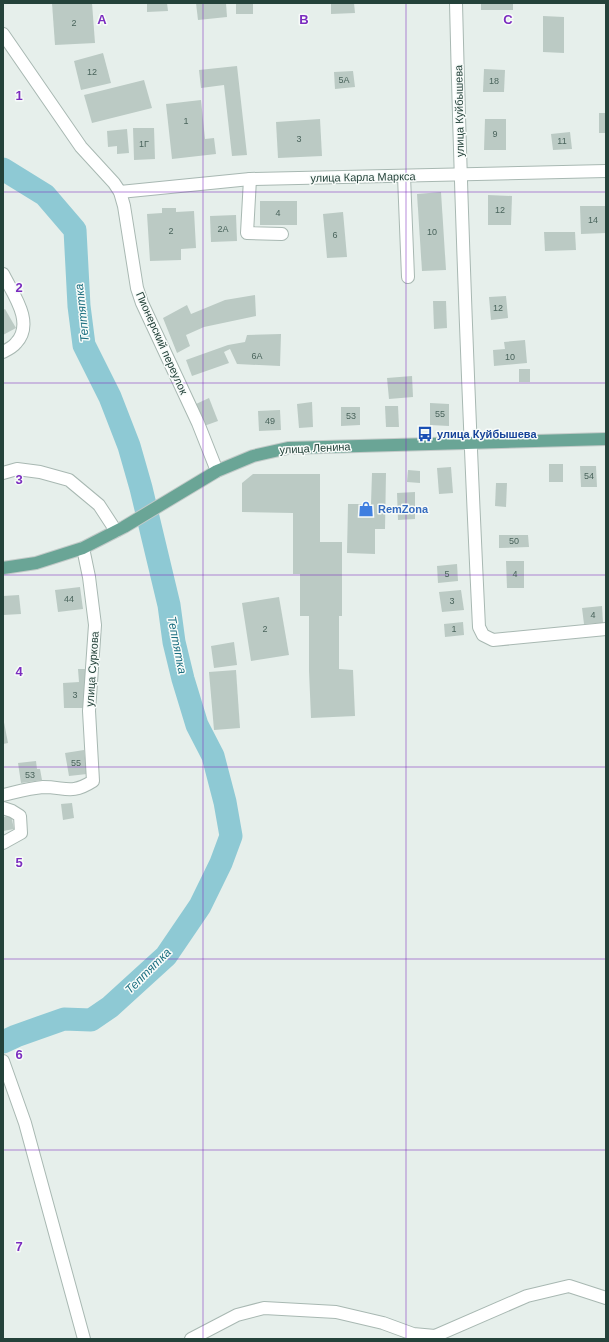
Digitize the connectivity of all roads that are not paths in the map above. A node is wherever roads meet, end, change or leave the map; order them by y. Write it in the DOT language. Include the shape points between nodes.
graph roads {
  1 [pos="456,3"];
  2 [pos="3,34"];
  3 [pos="606,171"];
  4 [pos="460,175"];
  5 [pos="404,176"];
  6 [pos="250,179"];
  7 [pos="120,192"];
  8 [pos="282,234"];
  9 [pos="3,274"];
  10 [pos="408,277"];
  11 [pos="3,352"];
  12 [pos="606,439"];
  13 [pos="470,442"];
  14 [pos="217,471"];
  15 [pos="3,473"];
  16 [pos="120,529"];
  17 [pos="82,548"];
  18 [pos="3,568"];
  19 [pos="606,629"];
  20 [pos="3,795"];
  21 [pos="3,808"];
  22 [pos="3,843"];
  23 [pos="3,1061"];
  24 [pos="606,1298"];
  25 [pos="84,1339"];
  26 [pos="191,1339"];
  1 -- 4 [label="street, улица Куйбышева"];
  2 -- 7 [label="street, Пионерский переулок" via="81,147"];
  3 -- 4 [label="street, улица Карла Маркса"];
  4 -- 5 [label="street, улица Карла Маркса"];
  4 -- 13 [label="street, улица Куйбышева"];
  5 -- 6 [label="street, улица Карла Маркса"];
  5 -- 10 [label="street"];
  6 -- 7 [label="street, улица Карла Маркса"];
  6 -- 8 [label="street" via="247,233"];
  7 -- 14 [label="street, Пионерский переулок" via="142,303 198,423"];
  9 -- 11 [label="street" via="20,306 24,323 23,334 16,344"];
  12 -- 13 [label="main road, улица Ленина"];
  13 -- 14 [label="main road, улица Ленина" via="288,448 254,456"];
  13 -- 19 [label="street, улица Куйбышева" via="479,627 483,635 493,640"];
  14 -- 16 [label="main road, улица Ленина"];
  15 -- 16 [label="street" via="17,469 69,480 99,505"];
  16 -- 17 [label="main road, улица Ленина"];
  17 -- 18 [label="main road, улица Ленина" via="36,563"];
  17 -- 20 [label="street, улица Суркова" via="95,625 89,711 93,781 74,790 42,787"];
  21 -- 22 [label="street" via="20,816 20,833"];
  23 -- 25 [label="street" via="25,1123"];
  24 -- 26 [label="street" via="569,1286 527,1296 435,1336 413,1334 383,1323 336,1312 264,1308 237,1315"];
}
